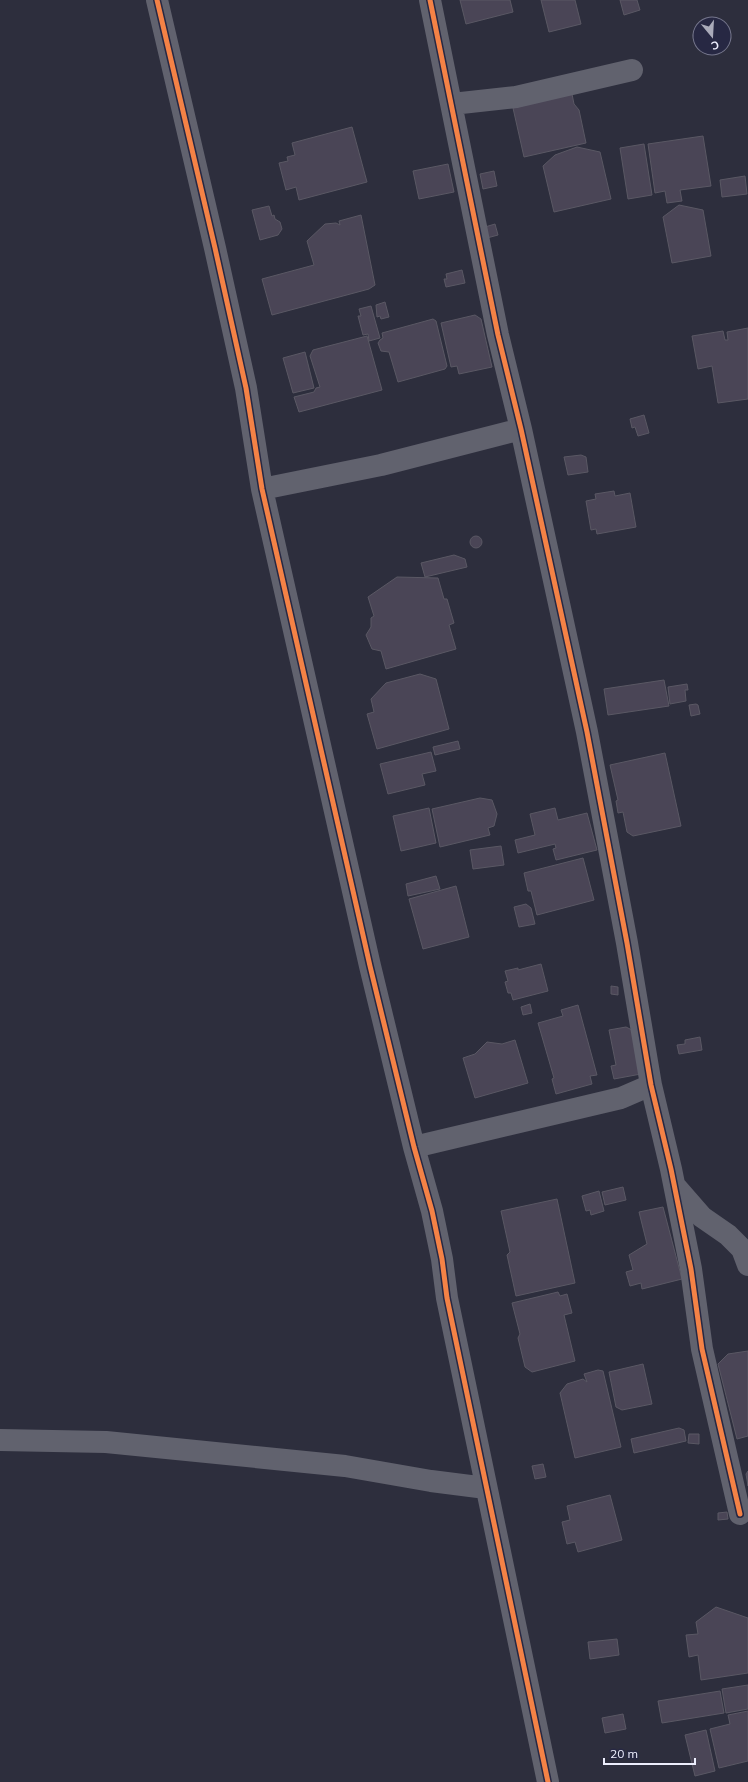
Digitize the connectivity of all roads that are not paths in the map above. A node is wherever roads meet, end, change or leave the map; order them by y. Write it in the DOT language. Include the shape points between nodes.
graph roads {
  1 [pos="157,0"];
  2 [pos="430,0"];
  3 [pos="632,70"];
  4 [pos="452,104"];
  5 [pos="521,429"];
  6 [pos="262,489"];
  7 [pos="651,1085"];
  8 [pos="414,1147"];
  9 [pos="674,1186"];
  10 [pos="748,1265"];
  11 [pos="0,1440"];
  12 [pos="486,1488"];
  13 [pos="740,1514"];
  14 [pos="548,1782"];
  1 -- 6 [label="street" via="246,388"];
  2 -- 4 [label="street"];
  3 -- 4 [label="street" via="516,97"];
  4 -- 5 [label="street" via="498,335"];
  5 -- 6 [label="street" via="381,466"];
  5 -- 7 [label="street" via="587,732"];
  6 -- 8 [label="street" via="370,966"];
  7 -- 8 [label="street" via="621,1098"];
  7 -- 9 [label="street"];
  8 -- 12 [label="street" via="434,1218 447,1298"];
  9 -- 10 [label="street" via="702,1217 728,1235 742,1249"];
  9 -- 13 [label="street" via="691,1269 702,1349"];
  11 -- 12 [label="street" via="121,1444 345,1466"];
  12 -- 14 [label="street"];
}
